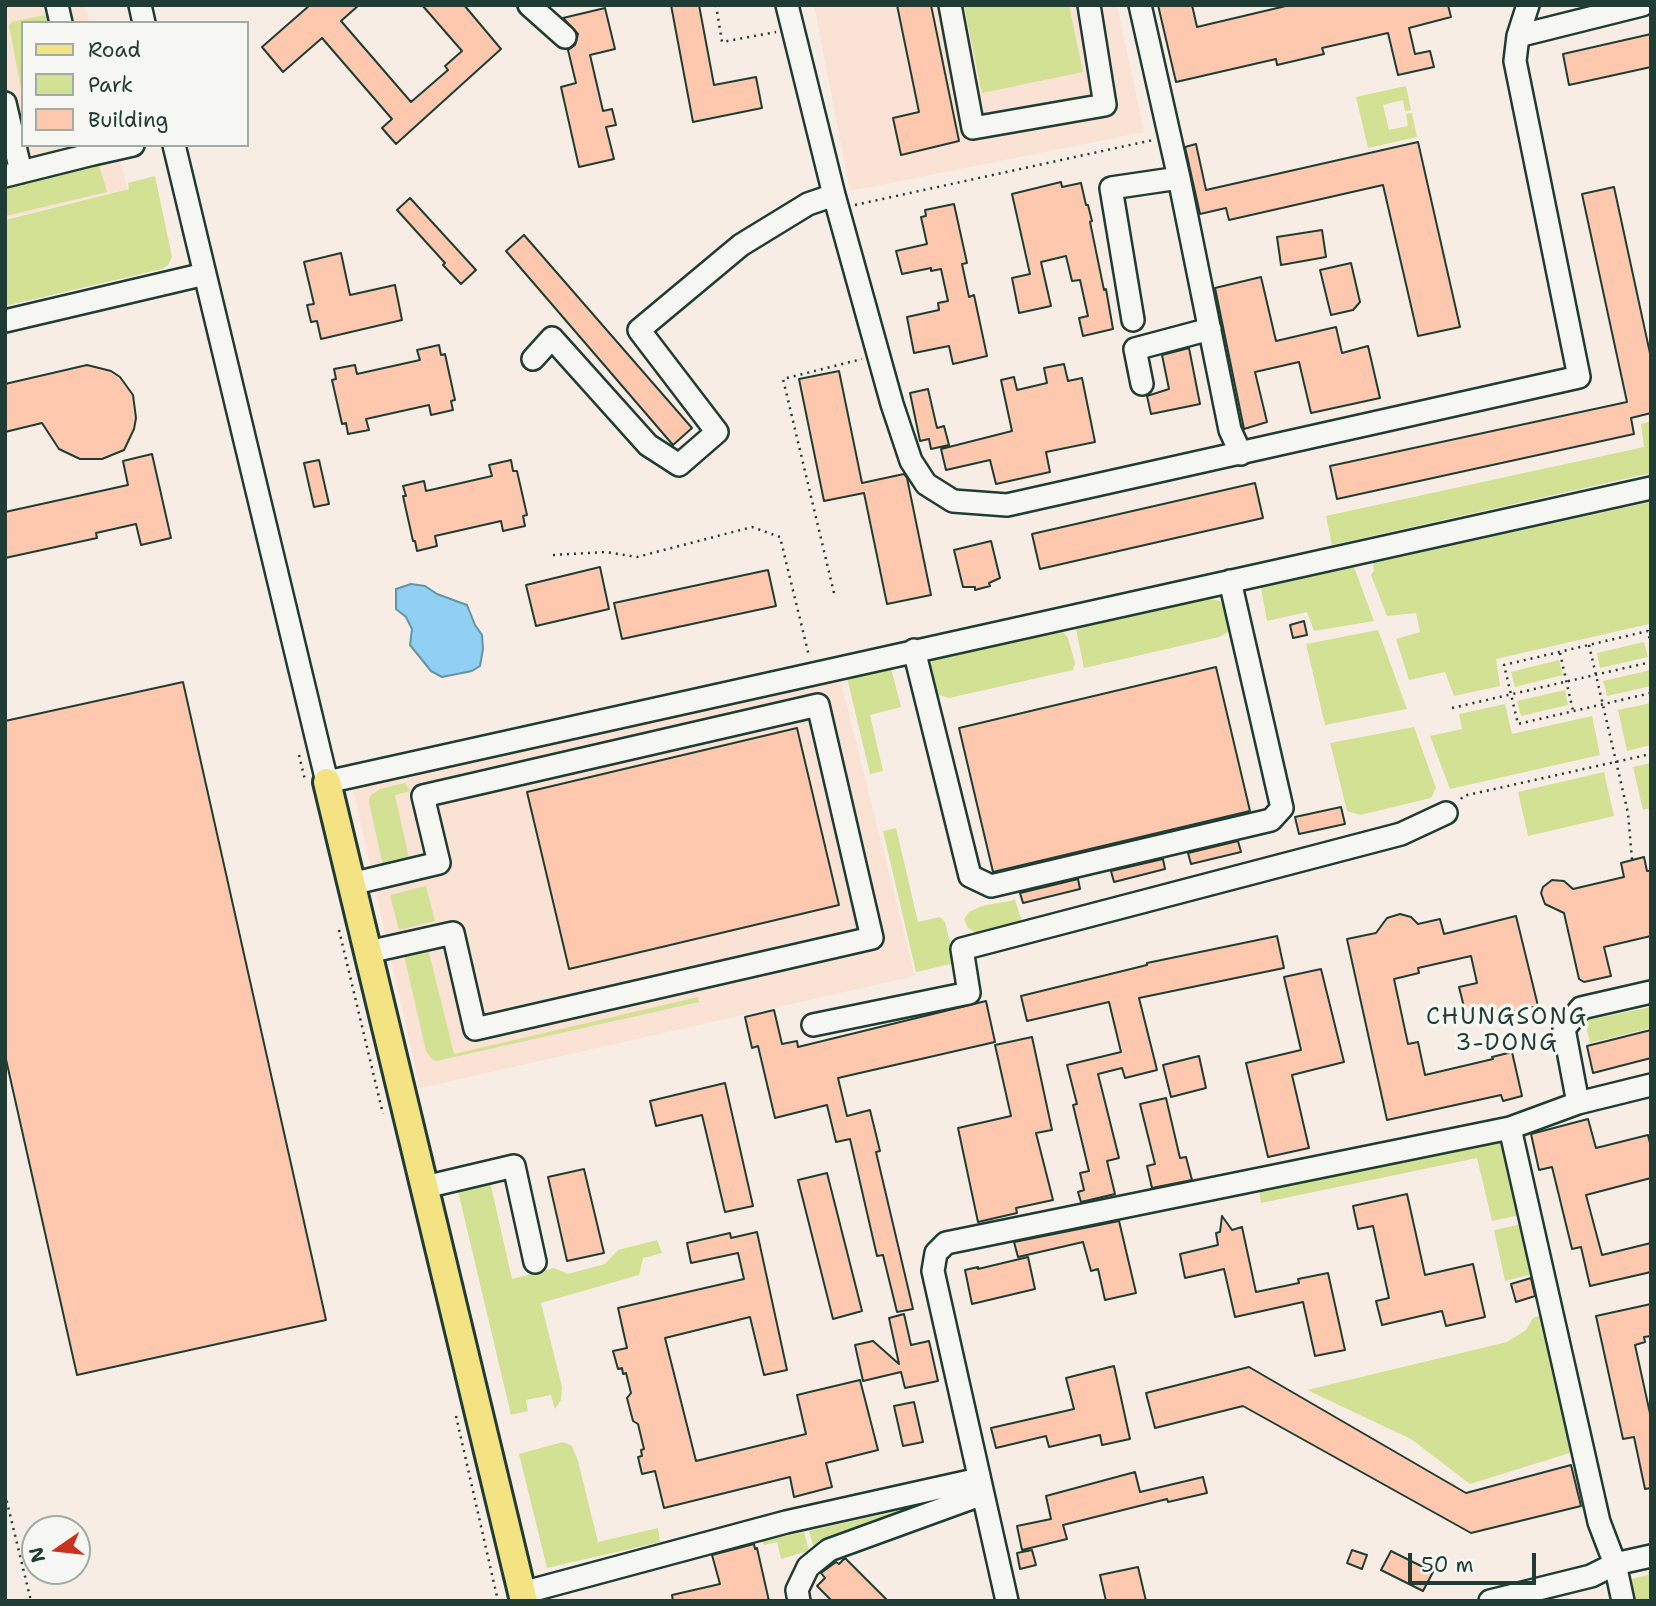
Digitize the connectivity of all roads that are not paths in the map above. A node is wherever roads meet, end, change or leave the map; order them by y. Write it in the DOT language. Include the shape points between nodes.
graph roads {
  1 [pos="529,5"];
  2 [pos="787,5"];
  3 [pos="950,5"];
  4 [pos="1089,5"];
  5 [pos="1140,5"];
  6 [pos="1528,5"];
  7 [pos="1642,5"];
  8 [pos="1518,36"];
  9 [pos="565,37"];
  10 [pos="5,103"];
  11 [pos="112,147"];
  12 [pos="174,147"];
  13 [pos="92,149"];
  14 [pos="13,174"];
  15 [pos="1179,178"];
  16 [pos="836,202"];
  17 [pos="205,274"];
  18 [pos="1133,320"];
  19 [pos="5,321"];
  20 [pos="1210,330"];
  21 [pos="533,359"];
  22 [pos="1142,384"];
  23 [pos="1241,454"];
  24 [pos="1651,488"];
  25 [pos="1230,581"];
  26 [pos="914,650"];
  27 [pos="415,762"];
  28 [pos="327,782"];
  29 [pos="423,796"];
  30 [pos="1446,813"];
  31 [pos="351,884"];
  32 [pos="368,953"];
  33 [pos="1651,992"];
  34 [pos="813,1025"];
  35 [pos="1651,1085"];
  36 [pos="1578,1102"];
  37 [pos="1510,1128"];
  38 [pos="425,1187"];
  39 [pos="535,1262"];
  40 [pos="981,1487"];
  41 [pos="1651,1556"];
  42 [pos="1615,1564"];
  43 [pos="523,1597"];
  44 [pos="799,1601"];
  45 [pos="1007,1601"];
  46 [pos="1490,1601"];
  47 [pos="1623,1601"];
  1 -- 9 [label="street"];
  2 -- 16 [label="street"];
  3 -- 4 [label="street" via="973,128 1105,105"];
  5 -- 15 [label="street"];
  6 -- 8 [label="street"];
  7 -- 8 [label="street"];
  8 -- 23 [label="street" via="1515,61 1579,377"];
  10 -- 14 [label="street"];
  11 -- 13 [label="street"];
  12 -- 17 [label="street"];
  13 -- 14 [label="street"];
  15 -- 18 [label="street" via="1111,188"];
  15 -- 20 [label="street"];
  16 -- 21 [label="street" via="808,204 741,245 639,330 717,432 679,465 648,445 552,338"];
  16 -- 23 [label="street" via="911,461 926,484 953,501 1007,505"];
  17 -- 19 [label="street"];
  17 -- 28 [label="street"];
  20 -- 22 [label="street" via="1135,349"];
  20 -- 23 [label="street" via="1230,430"];
  24 -- 25 [label="street"];
  25 -- 26 [label="street"];
  25 -- 26 [label="street" via="1282,808 1271,820 991,886 970,876"];
  26 -- 27 [label="street"];
  27 -- 28 [label="street"];
  27 -- 29 [label="street"];
  28 -- 31 [label="main road"];
  29 -- 31 [label="street" via="439,863"];
  29 -- 32 [label="street" via="818,705 872,938 475,1029 453,933"];
  30 -- 34 [label="street" via="1401,834 962,949 969,993"];
  31 -- 32 [label="main road"];
  32 -- 38 [label="main road"];
  33 -- 36 [label="street" via="1581,1008 1564,1028"];
  35 -- 36 [label="street"];
  36 -- 37 [label="street"];
  37 -- 40 [label="street" via="946,1243 936,1254 933,1271"];
  37 -- 42 [label="street" via="1599,1522"];
  38 -- 39 [label="street" via="514,1166"];
  38 -- 43 [label="main road"];
  40 -- 43 [label="street" via="786,1522"];
  40 -- 44 [label="street" via="829,1550 807,1566 797,1590"];
  40 -- 45 [label="street"];
  41 -- 42 [label="street"];
  42 -- 46 [label="street" via="1591,1576"];
  42 -- 47 [label="street"];
}
